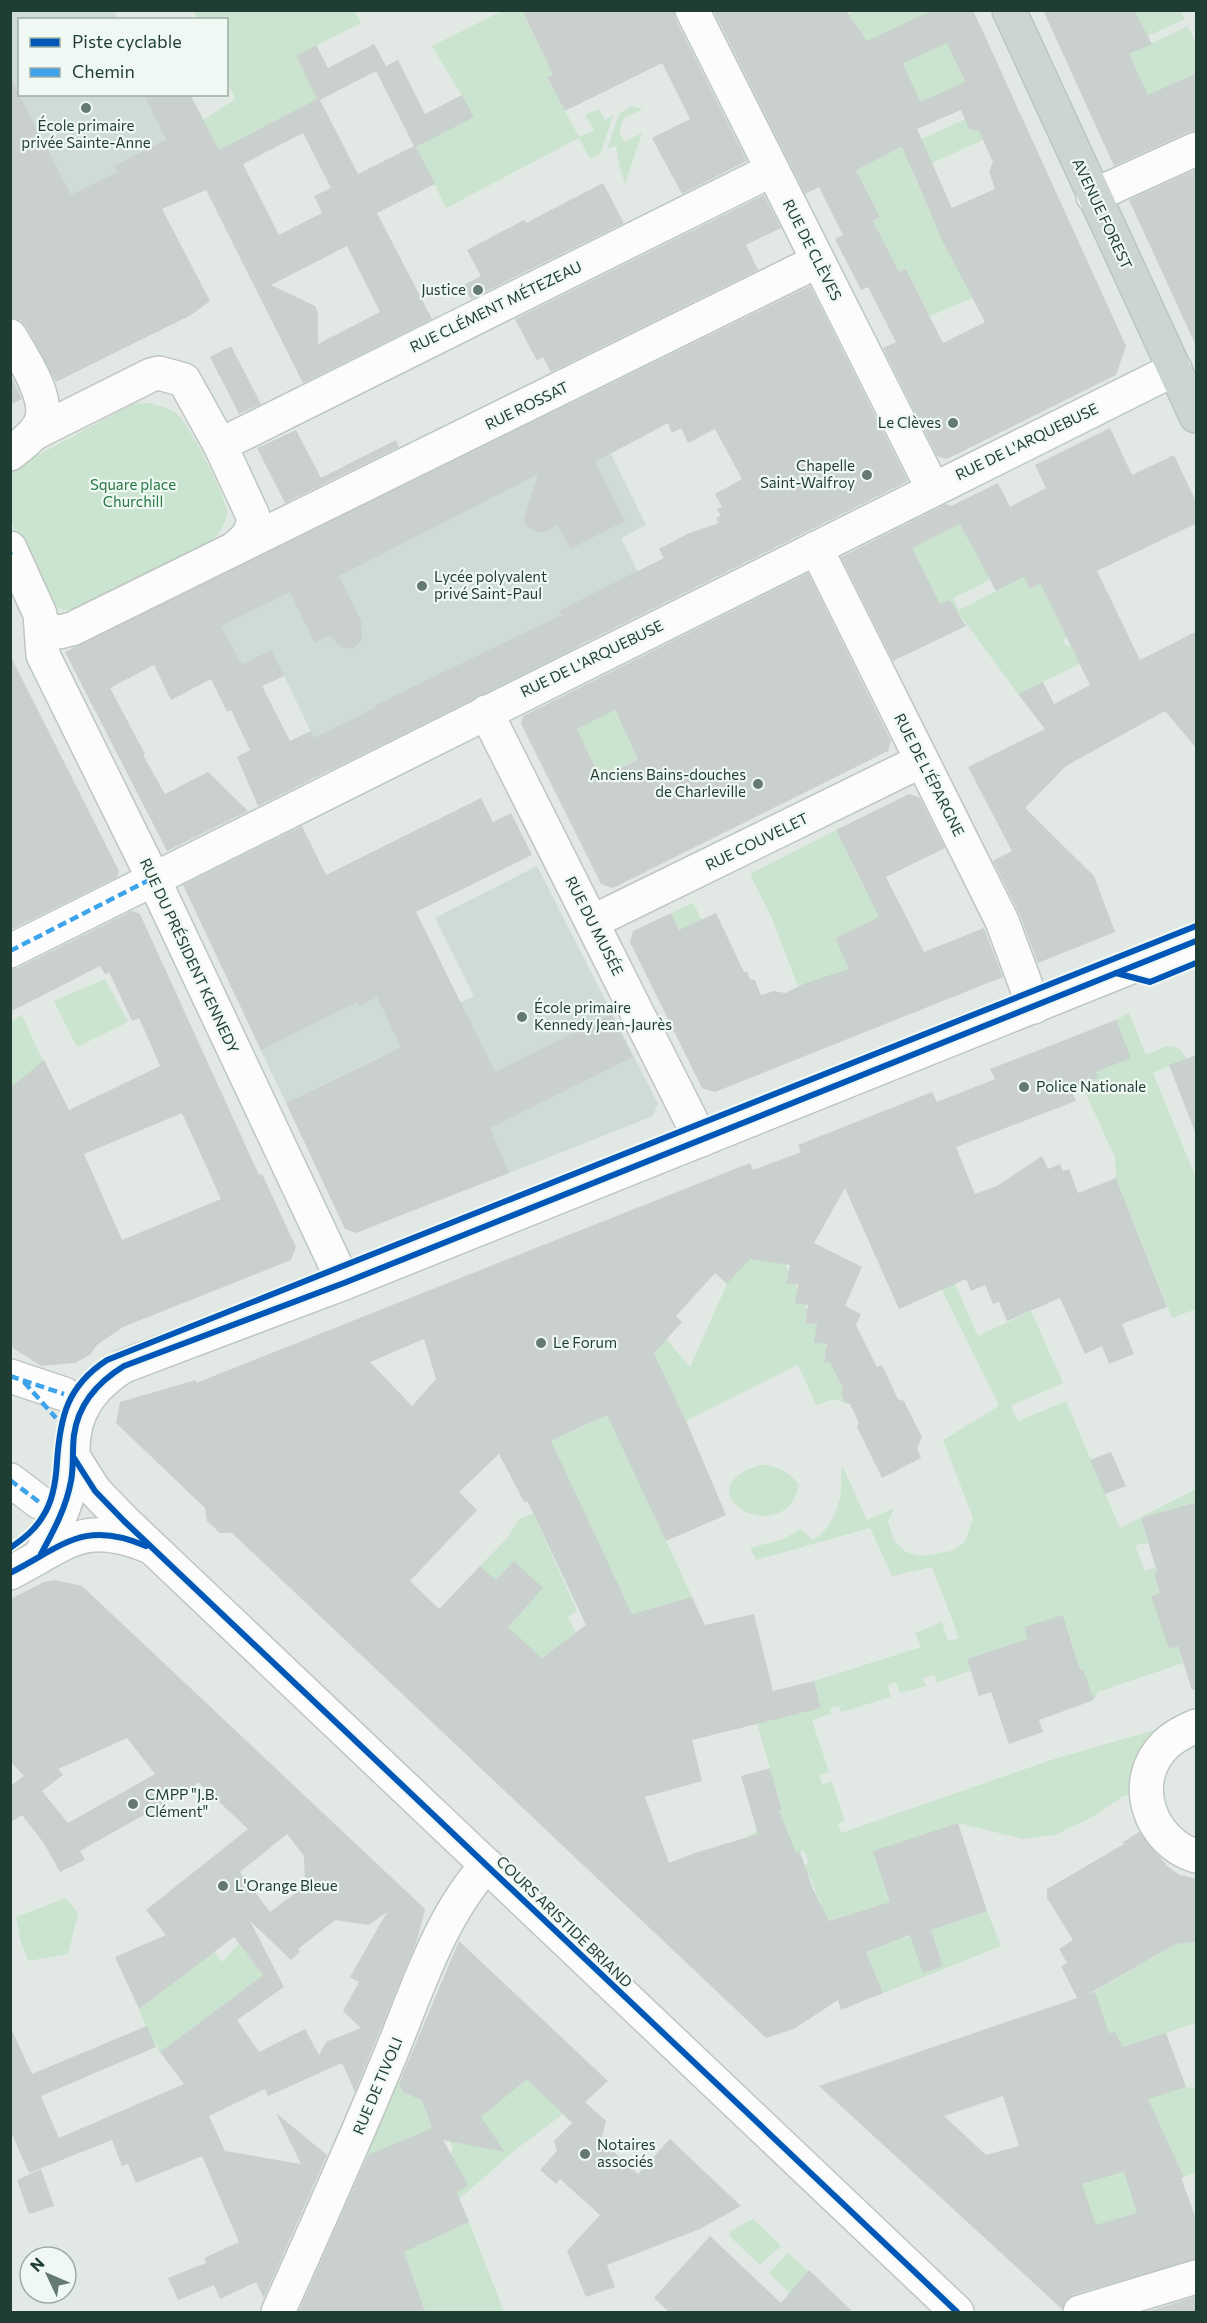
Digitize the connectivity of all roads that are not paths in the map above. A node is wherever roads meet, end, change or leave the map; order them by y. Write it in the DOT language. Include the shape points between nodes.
graph roads {
  1 [pos="692,10"];
  2 [pos="1009,10"];
  3 [pos="1197,149"];
  4 [pos="772,170"];
  5 [pos="1093,196"];
  6 [pos="818,261"];
  7 [pos="10,336"];
  8 [pos="1175,369"];
  9 [pos="1197,416"];
  10 [pos="22,444"];
  11 [pos="220,445"];
  12 [pos="933,489"];
  13 [pos="816,548"];
  14 [pos="234,549"];
  15 [pos="11,551"];
  16 [pos="42,628"];
  17 [pos="486,712"];
  18 [pos="921,761"];
  19 [pos="153,878"];
  20 [pos="592,922"];
  21 [pos="1197,941"];
  22 [pos="10,951"];
  23 [pos="1034,1007"];
  24 [pos="701,1140"];
  25 [pos="344,1283"];
  26 [pos="15,1377"];
  27 [pos="60,1406"];
  28 [pos="74,1458"];
  29 [pos="10,1480"];
  30 [pos="39,1502"];
  31 [pos="155,1550"];
  32 [pos="41,1554"];
  33 [pos="10,1573"];
  34 [pos="1197,1726"];
  35 [pos="1197,1856"];
  36 [pos="487,1865"];
  37 [pos="1197,2277"];
  38 [pos="278,2313"];
  39 [pos="957,2313"];
  40 [pos="1080,2313"];
  1 -- 4 [label="street, RUE DE CLÈVES"];
  2 -- 5 [label="main road, AVENUE FOREST"];
  3 -- 5 [label="street"];
  4 -- 6 [label="street, RUE DE CLÈVES"];
  4 -- 11 [label="street, RUE CLÉMENT MÉTEZEAU"];
  5 -- 8 [label="main road, AVENUE FOREST"];
  6 -- 12 [label="street, RUE DE CLÈVES"];
  6 -- 14 [label="street, RUE ROSSAT"];
  7 -- 10 [label="street" via="43,402 41,423"];
  8 -- 9 [label="main road, AVENUE FOREST"];
  8 -- 12 [label="street, RUE DE L'ARQUEBUSE"];
  10 -- 11 [label="street" via="159,374 184,380"];
  11 -- 14 [label="street" via="253,516 254,527"];
  12 -- 13 [label="street, RUE DE L'ARQUEBUSE"];
  13 -- 17 [label="street, RUE DE L'ARQUEBUSE"];
  13 -- 18 [label="street, RUE DE L'ÉPARGNE"];
  14 -- 16 [label="street, RUE ROSSAT" via="72,629 60,632"];
  15 -- 16 [label="street, RUE DU PRÉSIDENT KENNEDY" via="40,614"];
  16 -- 19 [label="street, RUE DU PRÉSIDENT KENNEDY" via="43,655"];
  17 -- 19 [label="street, RUE DE L'ARQUEBUSE"];
  17 -- 20 [label="street, RUE DU MUSÉE"];
  18 -- 20 [label="street, RUE COUVELET"];
  18 -- 23 [label="street, RUE DE L'ÉPARGNE" via="1002,921"];
  19 -- 22 [label="street, RUE DE L'ARQUEBUSE"];
  19 -- 25 [label="street, RUE DU PRÉSIDENT KENNEDY"];
  20 -- 24 [label="street, RUE DU MUSÉE"];
  21 -- 23 [label="street"];
  23 -- 24 [label="street"];
  24 -- 25 [label="street"];
  25 -- 28 [label="street" via="124,1366 107,1376 86,1402 76,1425"];
  26 -- 27 [label="street"];
  28 -- 31 [label="street, COURS ARISTIDE BRIAND" via="95,1491"];
  28 -- 32 [label="street" via="63,1510"];
  29 -- 30 [label="street"];
  31 -- 32 [label="street, COURS ARISTIDE BRIAND" via="123,1537 96,1534"];
  31 -- 36 [label="street, COURS ARISTIDE BRIAND"];
  32 -- 33 [label="street"];
  34 -- 35 [label="street" via="1179,1733 1164,1746 1147,1780 1153,1821 1166,1839"];
  36 -- 38 [label="street, RUE DE TIVOLI" via="468,1886 443,1930"];
  36 -- 39 [label="street, COURS ARISTIDE BRIAND"];
  37 -- 40 [label="street"];
}
